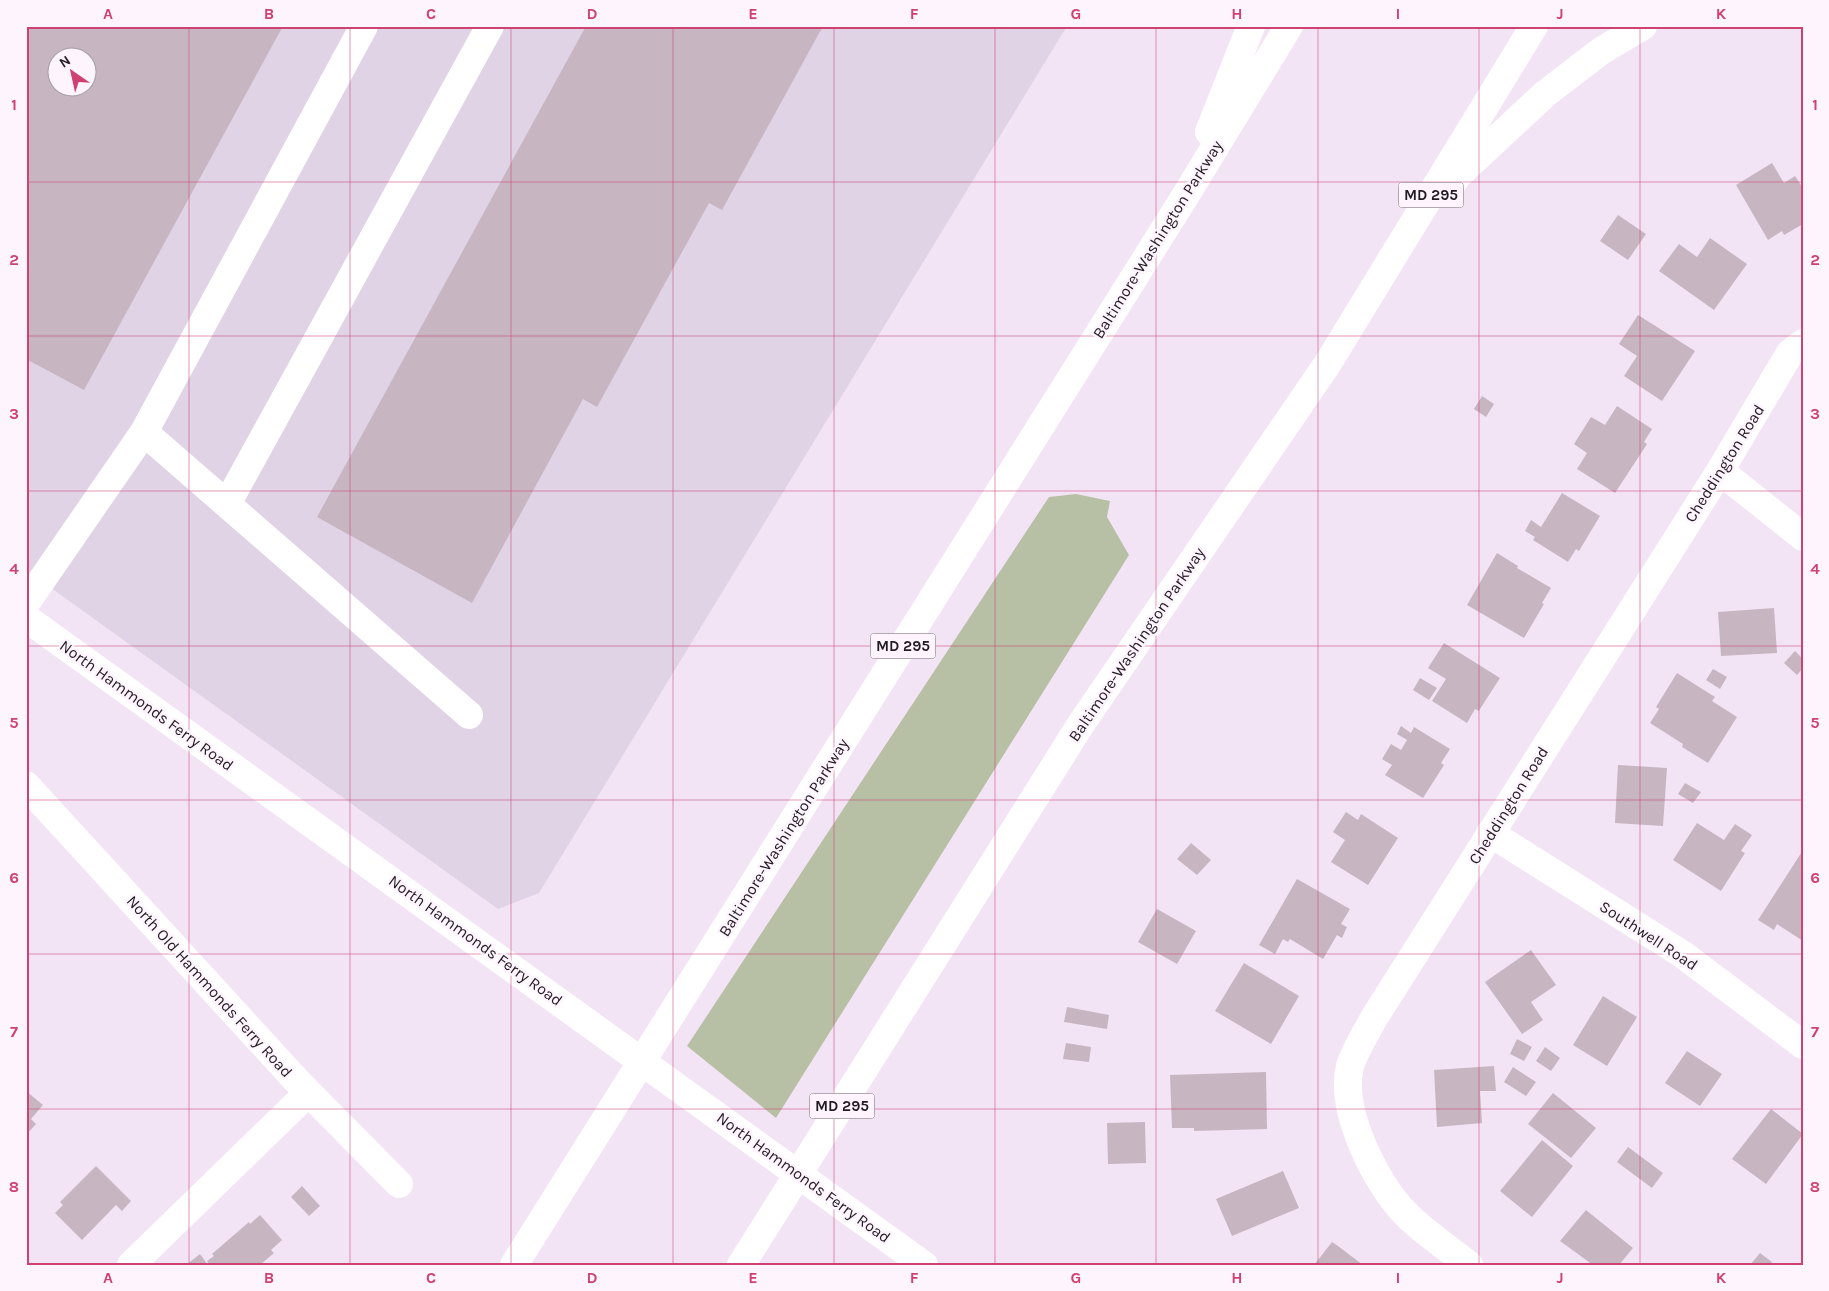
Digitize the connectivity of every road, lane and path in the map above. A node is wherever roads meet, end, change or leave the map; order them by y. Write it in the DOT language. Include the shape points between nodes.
graph roads {
  1 [pos="364,26"];
  2 [pos="490,26"];
  3 [pos="1250,26"];
  4 [pos="1289,26"];
  5 [pos="1534,26"];
  6 [pos="1644,26"];
  7 [pos="1184,198"];
  8 [pos="1803,343"];
  9 [pos="1328,363"];
  10 [pos="144,432"];
  11 [pos="1720,471"];
  12 [pos="227,504"];
  13 [pos="1803,537"];
  14 [pos="26,603"];
  15 [pos="26,618"];
  16 [pos="469,715"];
  17 [pos="26,785"];
  18 [pos="1490,833"];
  19 [pos="1803,1045"];
  20 [pos="308,1092"];
  21 [pos="399,1184"];
  22 [pos="131,1265"];
  23 [pos="514,1265"];
  24 [pos="741,1265"];
  25 [pos="924,1265"];
  26 [pos="1470,1265"];
  1 -- 10 [label="main road"];
  2 -- 12 [label="main road"];
  3 -- 7 [label="main road"];
  4 -- 7 [label="main road, Baltimore-Washington Parkway / MD 295"];
  5 -- 9 [label="main road, Baltimore-Washington Parkway / MD 295"];
  6 -- 9 [label="main road" via="1601,51 1545,94 1458,174"];
  7 -- 23 [label="main road, Baltimore-Washington Parkway / MD 295"];
  8 -- 11 [label="main road, Cheddington Road" via="1790,353"];
  9 -- 24 [label="main road, Baltimore-Washington Parkway / MD 295" via="1081,724"];
  10 -- 12 [label="main road"];
  10 -- 14 [label="main road"];
  11 -- 13 [label="main road"];
  11 -- 18 [label="main road, Cheddington Road"];
  12 -- 16 [label="main road"];
  15 -- 25 [label="main road, North Hammonds Ferry Road"];
  17 -- 20 [label="main road, North Old Hammonds Ferry Road"];
  18 -- 19 [label="main road, Southwell Road" via="1682,954"];
  18 -- 26 [label="main road, Cheddington Road" via="1374,1018 1350,1067 1350,1110 1384,1188 1404,1213"];
  20 -- 21 [label="main road, North Old Hammonds Ferry Road"];
  20 -- 22 [label="main road"];
}
